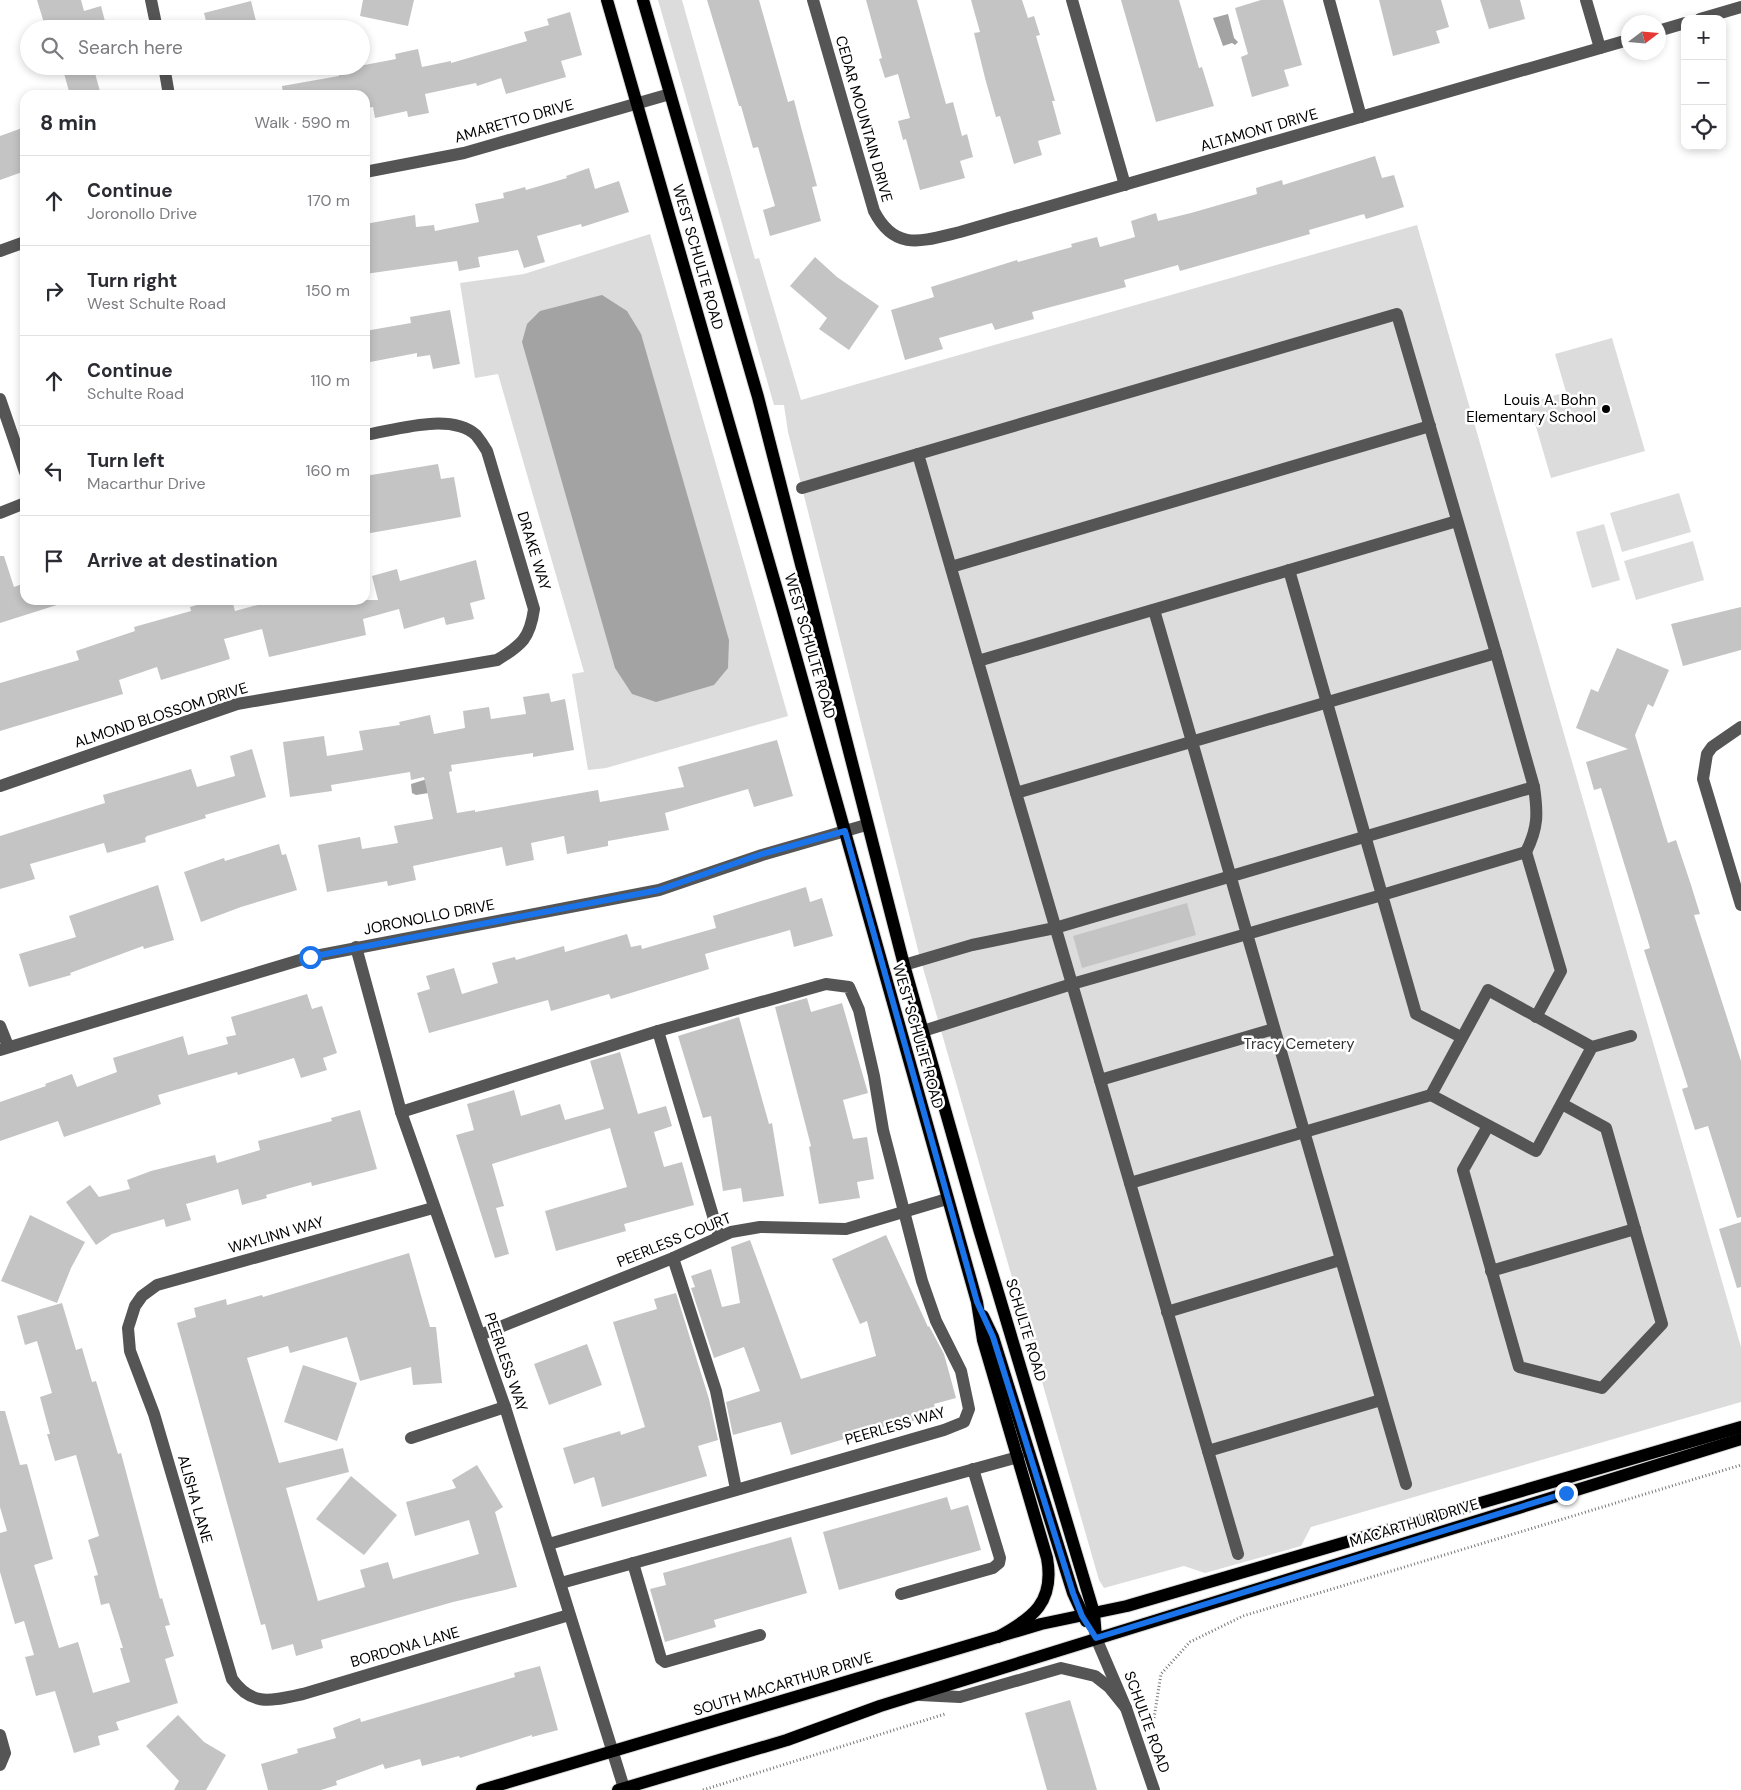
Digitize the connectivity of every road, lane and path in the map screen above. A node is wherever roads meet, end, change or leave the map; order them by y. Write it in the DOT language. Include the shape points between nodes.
graph roads {
  1 [pos="151,0"];
  2 [pos="608,0"];
  3 [pos="643,0"];
  4 [pos="813,0"];
  5 [pos="1072,0"];
  6 [pos="1329,0"];
  7 [pos="1586,0"];
  8 [pos="1741,7"];
  9 [pos="1714,15"];
  10 [pos="155,20"];
  11 [pos="1681,24"];
  12 [pos="1666,29"];
  13 [pos="1621,42"];
  14 [pos="1600,48"];
  15 [pos="166,75"];
  16 [pos="168,90"];
  17 [pos="670,94"];
  18 [pos="637,104"];
  19 [pos="1361,117"];
  20 [pos="370,171"];
  21 [pos="1125,185"];
  22 [pos="898,238"];
  23 [pos="20,244"];
  24 [pos="0,251"];
  25 [pos="0,400"];
  26 [pos="1430,426"];
  27 [pos="370,434"];
  28 [pos="918,454"];
  29 [pos="20,458"];
  30 [pos="802,488"];
  31 [pos="20,505"];
  32 [pos="0,513"];
  33 [pos="1457,521"];
  34 [pos="950,567"];
  35 [pos="1289,570"];
  36 [pos="1154,610"];
  37 [pos="1496,652"];
  38 [pos="978,661"];
  39 [pos="482,662"];
  40 [pos="1327,702"];
  41 [pos="1741,727"];
  42 [pos="1192,742"];
  43 [pos="0,786"];
  44 [pos="1534,787"];
  45 [pos="1016,793"];
  46 [pos="866,825"];
  47 [pos="845,831"];
  48 [pos="1366,836"];
  49 [pos="1526,852"];
  50 [pos="1231,876"];
  51 [pos="1382,895"];
  52 [pos="1741,905"];
  53 [pos="1055,928"];
  54 [pos="1247,934"];
  55 [pos="356,947"];
  56 [pos="904,965"];
  57 [pos="1072,984"];
  58 [pos="1536,1017"];
  59 [pos="0,1026"];
  60 [pos="1274,1030"];
  61 [pos="658,1031"];
  62 [pos="923,1031"];
  63 [pos="1631,1036"];
  64 [pos="1461,1038"];
  65 [pos="4,1048"];
  66 [pos="1592,1048"];
  67 [pos="1100,1080"];
  68 [pos="1431,1095"];
  69 [pos="1562,1104"];
  70 [pos="401,1112"];
  71 [pos="1488,1126"];
  72 [pos="1304,1132"];
  73 [pos="1130,1183"];
  74 [pos="947,1199"];
  75 [pos="433,1208"];
  76 [pos="906,1213"];
  77 [pos="1635,1229"];
  78 [pos="719,1236"];
  79 [pos="673,1258"];
  80 [pos="1340,1260"];
  81 [pos="1491,1271"];
  82 [pos="977,1302"];
  83 [pos="134,1306"];
  84 [pos="1167,1312"];
  85 [pos="480,1334"];
  86 [pos="1381,1400"];
  87 [pos="505,1407"];
  88 [pos="1741,1427"];
  89 [pos="410,1438"];
  90 [pos="1741,1439"];
  91 [pos="1208,1452"];
  92 [pos="1018,1457"];
  93 [pos="1741,1464"];
  94 [pos="973,1469"];
  95 [pos="1406,1484"];
  96 [pos="736,1488"];
  97 [pos="549,1544"];
  98 [pos="1238,1554"];
  99 [pos="633,1563"];
  100 [pos="560,1583"];
  101 [pos="901,1594"];
  102 [pos="569,1615"];
  103 [pos="1088,1615"];
  104 [pos="760,1635"];
  105 [pos="998,1637"];
  106 [pos="1096,1638"];
  107 [pos="917,1694"];
  108 [pos="249,1696"];
  109 [pos="1126,1708"];
  110 [pos="955,1711"];
  111 [pos="1154,1718"];
  112 [pos="0,1735"];
  113 [pos="613,1752"];
  114 [pos="3,1759"];
  115 [pos="621,1789"];
  116 [pos="482,1790"];
  117 [pos="703,1790"];
  118 [pos="1154,1790"];
  1 -- 10 [label="street"];
  2 -- 18 [label="main road, WEST SCHULTE ROAD"];
  3 -- 17 [label="main road, WEST SCHULTE ROAD"];
  4 -- 22 [label="street, CEDAR MOUNTAIN DRIVE" via="874,211 882,226"];
  5 -- 21 [label="street"];
  6 -- 19 [label="street"];
  7 -- 14 [label="street"];
  8 -- 9 [label="street"];
  11 -- 12 [label="street"];
  13 -- 14 [label="street, ALTAMONT DRIVE"];
  14 -- 19 [label="street, ALTAMONT DRIVE"];
  15 -- 16 [label="street"];
  17 -- 18 [label="street, AMARETTO DRIVE"];
  17 -- 46 [label="main road, WEST SCHULTE ROAD" via="758,397"];
  18 -- 20 [label="street, AMARETTO DRIVE" via="464,153"];
  18 -- 47 [label="main road, WEST SCHULTE ROAD"];
  19 -- 21 [label="street, ALTAMONT DRIVE"];
  21 -- 22 [label="street, ALTAMONT DRIVE" via="960,232 916,242"];
  23 -- 24 [label="street"];
  25 -- 29 [label="street"];
  26 -- 28 [label="street" via="1397,314"];
  26 -- 33 [label="street"];
  26 -- 34 [label="street"];
  27 -- 39 [label="street, DRAKE WAY" via="438,423 468,430 477,436 487,451 534,609 531,630 519,647 497,660"];
  28 -- 30 [label="street"];
  28 -- 34 [label="street"];
  31 -- 32 [label="street"];
  33 -- 35 [label="street"];
  33 -- 37 [label="street"];
  34 -- 38 [label="street"];
  35 -- 36 [label="street"];
  35 -- 40 [label="street"];
  36 -- 38 [label="street"];
  36 -- 42 [label="street"];
  37 -- 40 [label="street"];
  37 -- 44 [label="street"];
  38 -- 45 [label="street"];
  39 -- 43 [label="street, ALMOND BLOSSOM DRIVE" via="237,704"];
  40 -- 42 [label="street"];
  40 -- 48 [label="street"];
  41 -- 52 [label="street" via="1712,747 1707,754 1703,779"];
  42 -- 45 [label="street"];
  42 -- 50 [label="street"];
  44 -- 48 [label="street"];
  44 -- 49 [label="street" via="1538,812 1535,835"];
  45 -- 53 [label="street"];
  46 -- 47 [label="street, JORONOLLO DRIVE"];
  46 -- 56 [label="main road, WEST SCHULTE ROAD"];
  47 -- 55 [label="street, JORONOLLO DRIVE" via="762,854 659,890"];
  47 -- 74 [label="main road, WEST SCHULTE ROAD"];
  48 -- 50 [label="street"];
  48 -- 51 [label="street"];
  49 -- 51 [label="street"];
  49 -- 58 [label="street" via="1561,970"];
  50 -- 53 [label="street"];
  50 -- 54 [label="street"];
  51 -- 54 [label="street"];
  51 -- 64 [label="street" via="1416,1014"];
  53 -- 56 [label="street" via="972,945"];
  53 -- 57 [label="street"];
  54 -- 57 [label="street"];
  54 -- 60 [label="street"];
  55 -- 65 [label="street, JORONOLLO DRIVE" via="310,957"];
  55 -- 70 [label="street, PEERLESS WAY"];
  56 -- 62 [label="main road, WEST SCHULTE ROAD"];
  57 -- 62 [label="street"];
  57 -- 67 [label="street"];
  58 -- 64 [label="street" via="1488,990"];
  58 -- 66 [label="street"];
  59 -- 65 [label="street"];
  60 -- 67 [label="street"];
  60 -- 72 [label="street"];
  61 -- 70 [label="street"];
  61 -- 76 [label="street" via="826,984 849,987 859,1010 882,1130"];
  61 -- 78 [label="street"];
  62 -- 103 [label="main road, SCHULTE ROAD"];
  63 -- 66 [label="street"];
  64 -- 68 [label="street"];
  66 -- 69 [label="street"];
  67 -- 73 [label="street"];
  68 -- 71 [label="street"];
  68 -- 72 [label="street"];
  69 -- 71 [label="street" via="1536,1151"];
  69 -- 77 [label="street" via="1606,1128"];
  70 -- 75 [label="street, PEERLESS WAY"];
  71 -- 81 [label="street" via="1463,1170"];
  72 -- 73 [label="street"];
  72 -- 80 [label="street"];
  73 -- 84 [label="street"];
  74 -- 76 [label="street, PEERLESS COURT"];
  74 -- 82 [label="main road, WEST SCHULTE ROAD"];
  75 -- 83 [label="street, WAYLINN WAY" via="157,1285"];
  75 -- 85 [label="street, PEERLESS WAY"];
  76 -- 78 [label="street, PEERLESS COURT" via="846,1229 760,1227"];
  76 -- 96 [label="street, PEERLESS WAY" via="922,1281 936,1321 961,1371 970,1408 964,1422"];
  77 -- 81 [label="street"];
  77 -- 81 [label="street" via="1662,1324 1602,1388 1519,1367"];
  78 -- 79 [label="street, PEERLESS COURT"];
  79 -- 85 [label="street, PEERLESS COURT"];
  79 -- 96 [label="street" via="716,1391"];
  80 -- 84 [label="street"];
  80 -- 86 [label="street"];
  82 -- 92 [label="main road" via="983,1340"];
  82 -- 103 [label="main road, SCHULTE ROAD" via="993,1337"];
  83 -- 108 [label="street, ALISHA LANE" via="128,1328 130,1351 154,1414 232,1679"];
  84 -- 91 [label="street"];
  85 -- 87 [label="street, PEERLESS WAY"];
  86 -- 91 [label="street"];
  86 -- 95 [label="street"];
  87 -- 89 [label="street"];
  87 -- 97 [label="street, PEERLESS WAY"];
  88 -- 103 [label="main road, MACARTHUR DRIVE"];
  90 -- 106 [label="main road, MACARTHUR DRIVE"];
  91 -- 98 [label="street"];
  92 -- 94 [label="street"];
  92 -- 105 [label="main road" via="1047,1558 1049,1580 1046,1596 1036,1612"];
  93 -- 111 [label="path" via="1243,1616 1190,1642 1161,1674"];
  94 -- 99 [label="street"];
  94 -- 101 [label="street" via="999,1563 993,1568"];
  96 -- 97 [label="street"];
  97 -- 100 [label="street, PEERLESS WAY"];
  99 -- 100 [label="street"];
  99 -- 104 [label="street" via="661,1659 665,1662"];
  100 -- 102 [label="street, PEERLESS WAY"];
  102 -- 108 [label="street, BORDONA LANE" via="303,1694 267,1701"];
  102 -- 113 [label="street, PEERLESS WAY"];
  103 -- 105 [label="main road, SOUTH MACARTHUR DRIVE"];
  103 -- 106 [label="main road, SCHULTE ROAD"];
  105 -- 113 [label="main road, SOUTH MACARTHUR DRIVE"];
  106 -- 107 [label="main road"];
  106 -- 109 [label="street, SCHULTE ROAD"];
  107 -- 109 [label="street" via="960,1697 1061,1668 1094,1676 1109,1687"];
  107 -- 115 [label="main road" via="787,1740"];
  109 -- 118 [label="street, SCHULTE ROAD"];
  110 -- 117 [label="path"];
  112 -- 114 [label="street"];
  113 -- 115 [label="street, PEERLESS WAY"];
  113 -- 116 [label="main road, SOUTH MACARTHUR DRIVE"];
}
